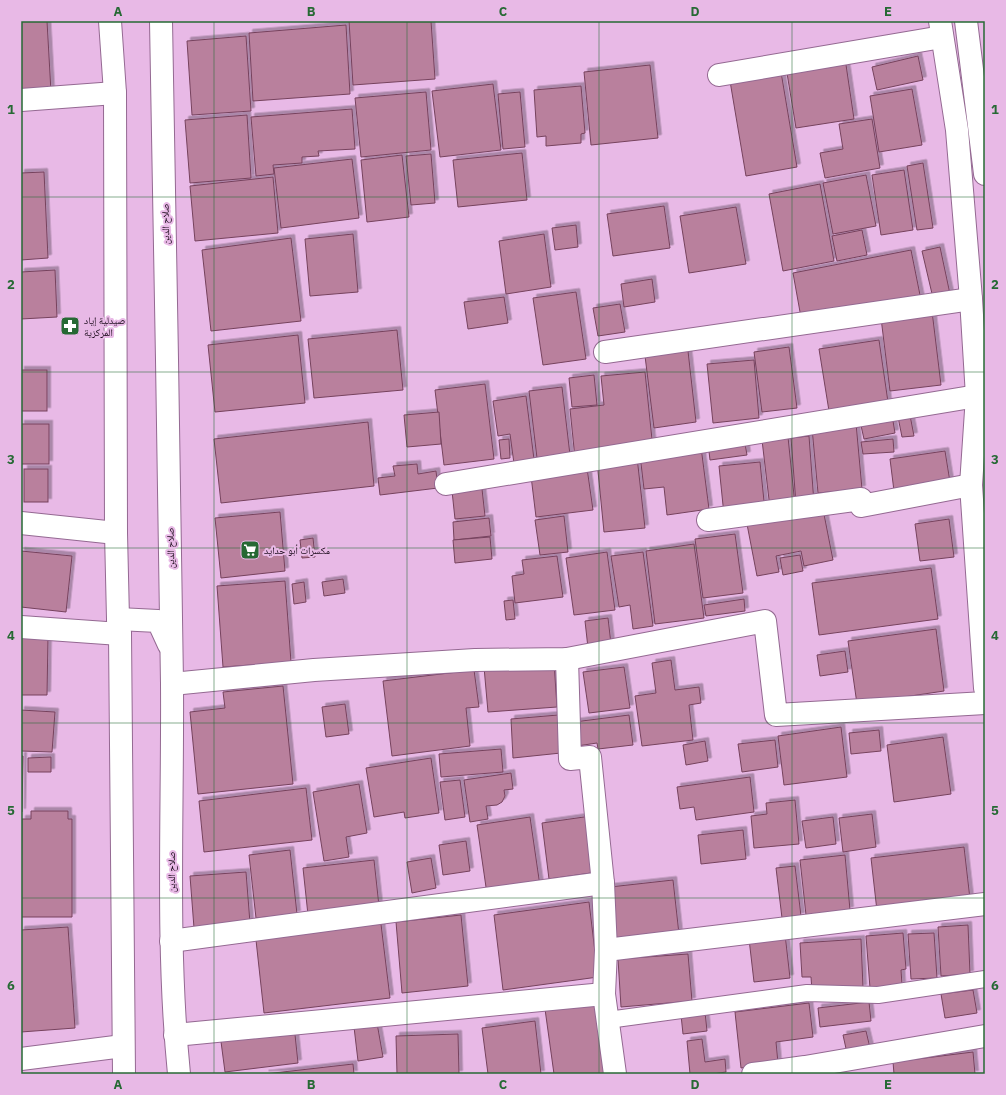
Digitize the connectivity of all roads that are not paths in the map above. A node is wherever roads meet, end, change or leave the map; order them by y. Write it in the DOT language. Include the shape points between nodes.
graph roads {
  1 [pos="110,21"];
  2 [pos="161,21"];
  3 [pos="966,21"];
  4 [pos="941,29"];
  5 [pos="719,75"];
  6 [pos="115,93"];
  7 [pos="21,100"];
  8 [pos="982,124"];
  9 [pos="957,130"];
  10 [pos="985,174"];
  11 [pos="970,299"];
  12 [pos="605,352"];
  13 [pos="977,396"];
  14 [pos="446,484"];
  15 [pos="971,485"];
  16 [pos="708,520"];
  17 [pos="21,523"];
  18 [pos="116,533"];
  19 [pos="21,627"];
  20 [pos="119,627"];
  21 [pos="171,649"];
  22 [pos="567,659"];
  23 [pos="172,684"];
  24 [pos="985,688"];
  25 [pos="985,703"];
  26 [pos="603,883"];
  27 [pos="985,904"];
  28 [pos="171,941"];
  29 [pos="606,950"];
  30 [pos="985,979"];
  31 [pos="604,994"];
  32 [pos="608,1020"];
  33 [pos="175,1035"];
  34 [pos="985,1036"];
  35 [pos="123,1046"];
  36 [pos="21,1058"];
  37 [pos="124,1074"];
  38 [pos="179,1074"];
  39 [pos="615,1074"];
  40 [pos="753,1074"];
  1 -- 6 [label="main road"];
  2 -- 21 [label="main road, صلاح الدين"];
  3 -- 8 [label="main road"];
  4 -- 5 [label="main road"];
  4 -- 9 [label="main road"];
  6 -- 7 [label="main road"];
  6 -- 18 [label="main road"];
  8 -- 9 [label="main road"];
  8 -- 10 [label="main road"];
  9 -- 11 [label="main road"];
  11 -- 12 [label="main road"];
  11 -- 13 [label="main road"];
  13 -- 14 [label="main road"];
  13 -- 15 [label="main road"];
  15 -- 16 [label="main road" via="861,506 861,499"];
  15 -- 24 [label="main road"];
  17 -- 18 [label="main road"];
  18 -- 20 [label="main road"];
  19 -- 20 [label="main road"];
  20 -- 21 [label="main road" via="158,621"];
  20 -- 35 [label="main road"];
  21 -- 23 [label="main road, صلاح الدين"];
  22 -- 23 [label="main road" via="475,660 321,669"];
  22 -- 25 [label="main road" via="765,621 776,715"];
  22 -- 26 [label="main road" via="570,760 590,757"];
  23 -- 28 [label="main road, صلاح الدين"];
  26 -- 28 [label="main road"];
  26 -- 29 [label="main road"];
  27 -- 29 [label="main road"];
  28 -- 33 [label="main road, صلاح الدين"];
  29 -- 31 [label="main road"];
  30 -- 32 [label="lane" via="878,995 807,993"];
  31 -- 32 [label="main road"];
  31 -- 33 [label="main road"];
  32 -- 39 [label="main road"];
  33 -- 38 [label="main road, صلاح الدين"];
  34 -- 40 [label="main road"];
  35 -- 36 [label="main road"];
  35 -- 37 [label="main road"];
}
